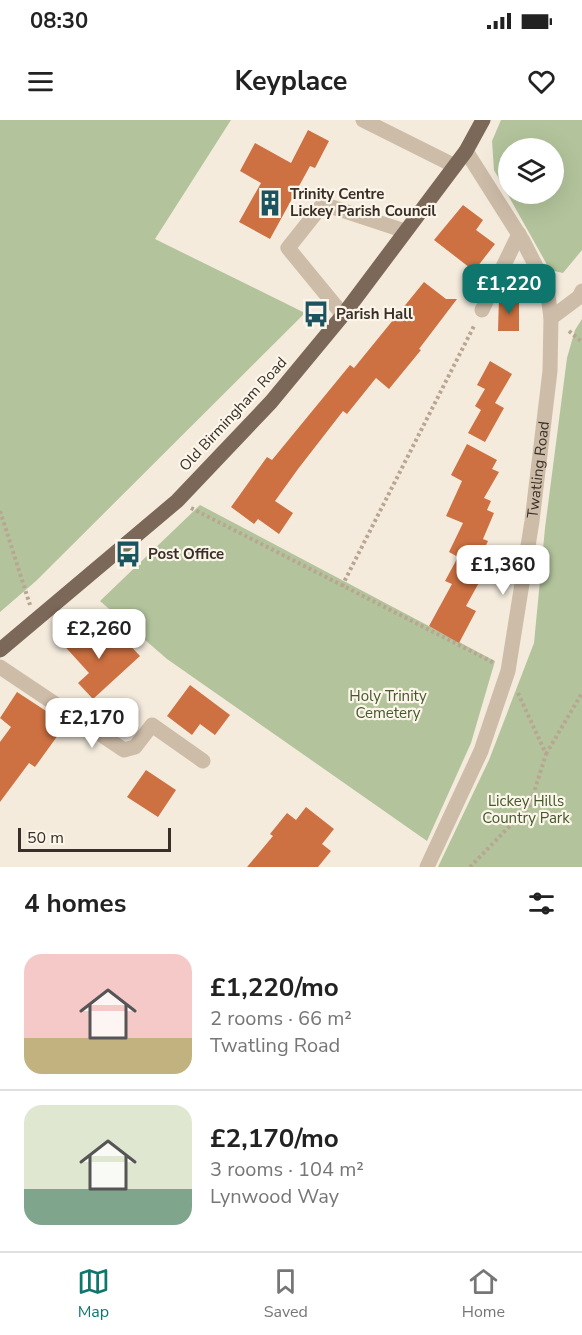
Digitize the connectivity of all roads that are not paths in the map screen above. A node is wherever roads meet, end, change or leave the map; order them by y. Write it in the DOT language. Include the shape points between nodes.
graph roads {
  1 [pos="363,120"];
  2 [pos="483,120"];
  3 [pos="466,150"];
  4 [pos="455,166"];
  5 [pos="405,231"];
  6 [pos="519,234"];
  7 [pos="582,291"];
  8 [pos="482,309"];
  9 [pos="343,315"];
  10 [pos="551,318"];
  11 [pos="0,650"];
  12 [pos="0,667"];
  13 [pos="204,761"];
  14 [pos="427,867"];
  1 -- 4 [label="street"];
  2 -- 3 [label="main road, Old Birmingham Road"];
  3 -- 4 [label="main road, Old Birmingham Road"];
  3 -- 6 [label="street, Twatling Road"];
  4 -- 5 [label="main road, Old Birmingham Road"];
  5 -- 9 [label="main road, Old Birmingham Road"];
  5 -- 9 [label="street" via="323,204 288,248"];
  6 -- 8 [label="street"];
  6 -- 10 [label="street, Twatling Road" via="547,288"];
  7 -- 10 [label="street"];
  9 -- 11 [label="main road, Old Birmingham Road" via="271,402 177,501"];
  10 -- 14 [label="street, Twatling Road" via="550,371 532,521 508,671 481,752"];
  12 -- 13 [label="street" via="124,750 135,747 152,725"];
}
